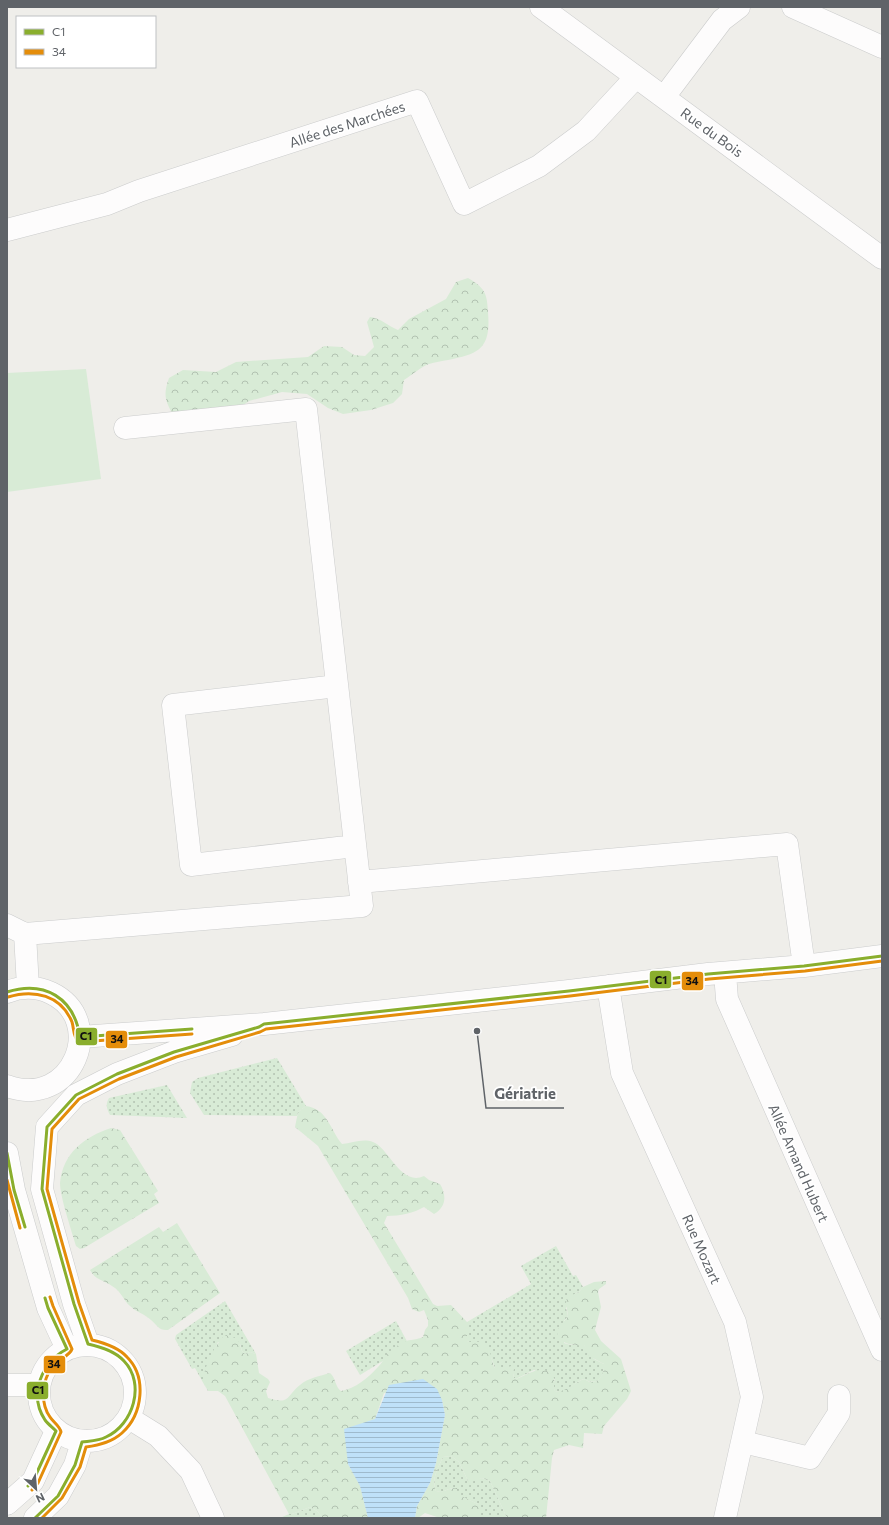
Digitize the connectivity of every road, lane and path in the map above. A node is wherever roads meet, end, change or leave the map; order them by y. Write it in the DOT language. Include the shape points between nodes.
graph roads {
  1 [pos="541,7"];
  2 [pos="739,7"];
  3 [pos="792,7"];
  4 [pos="882,47"];
  5 [pos="636,76"];
  6 [pos="664,97"];
  7 [pos="7,230"];
  8 [pos="882,258"];
  9 [pos="125,428"];
  10 [pos="337,686"];
  11 [pos="355,846"];
  12 [pos="359,882"];
  13 [pos="16,930"];
  14 [pos="881,957"];
  15 [pos="804,966"];
  16 [pos="725,973"];
  17 [pos="608,986"];
  18 [pos="28,987"];
  19 [pos="7,992"];
  20 [pos="264,1024"];
  21 [pos="80,1037"];
  22 [pos="7,1086"];
  23 [pos="7,1153"];
  24 [pos="78,1346"];
  25 [pos="882,1350"];
  26 [pos="7,1385"];
  27 [pos="38,1386"];
  28 [pos="839,1396"];
  29 [pos="129,1418"];
  30 [pos="56,1431"];
  31 [pos="82,1442"];
  32 [pos="743,1442"];
  33 [pos="7,1504"];
  34 [pos="35,1518"];
  35 [pos="213,1518"];
  36 [pos="725,1518"];
  1 -- 5 [label="street, Rue du Bois"];
  2 -- 6 [label="street" via="722,20"];
  3 -- 4 [label="street"];
  5 -- 6 [label="street, Rue du Bois"];
  5 -- 7 [label="street, Allée des Marchées" via="586,131 539,166 464,204 417,101 139,191 107,204"];
  6 -- 8 [label="street, Rue du Bois"];
  9 -- 10 [label="street" via="306,409"];
  10 -- 11 [label="street"];
  10 -- 11 [label="street" via="173,705 174,720 191,865"];
  11 -- 12 [label="street"];
  12 -- 13 [label="street" via="362,906"];
  12 -- 15 [label="street" via="787,844"];
  13 -- 18 [label="street"];
  14 -- 15 [label="street"];
  15 -- 16 [label="street"];
  16 -- 17 [label="street"];
  16 -- 25 [label="street, Allée Amand Hubert" via="727,1000"];
  17 -- 20 [label="street"];
  17 -- 32 [label="street, Rue Mozart" via="622,1074 735,1322 752,1397"];
  18 -- 19 [label="street"];
  18 -- 21 [label="street" via="44,989 58,996 69,1006"];
  20 -- 21 [label="street"];
  20 -- 24 [label="street" via="174,1052 117,1074 76,1095 47,1127 42,1189 74,1304"];
  21 -- 22 [label="street" via="78,1055 69,1070 56,1083 30,1090 17,1090"];
  23 -- 24 [label="street" via="14,1190 48,1308"];
  24 -- 27 [label="street" via="54,1357 44,1370"];
  24 -- 29 [label="street" via="102,1347 115,1353 126,1363 133,1376 136,1390"];
  26 -- 27 [label="street"];
  27 -- 30 [label="street" via="39,1402 45,1418"];
  28 -- 32 [label="street" via="839,1413 810,1458"];
  29 -- 31 [label="street" via="109,1437"];
  29 -- 35 [label="street" via="158,1436 191,1471"];
  30 -- 31 [label="street"];
  30 -- 33 [label="street" via="33,1481"];
  31 -- 34 [label="street" via="74,1465 58,1496"];
  32 -- 36 [label="street, Rue Mozart"];
}
